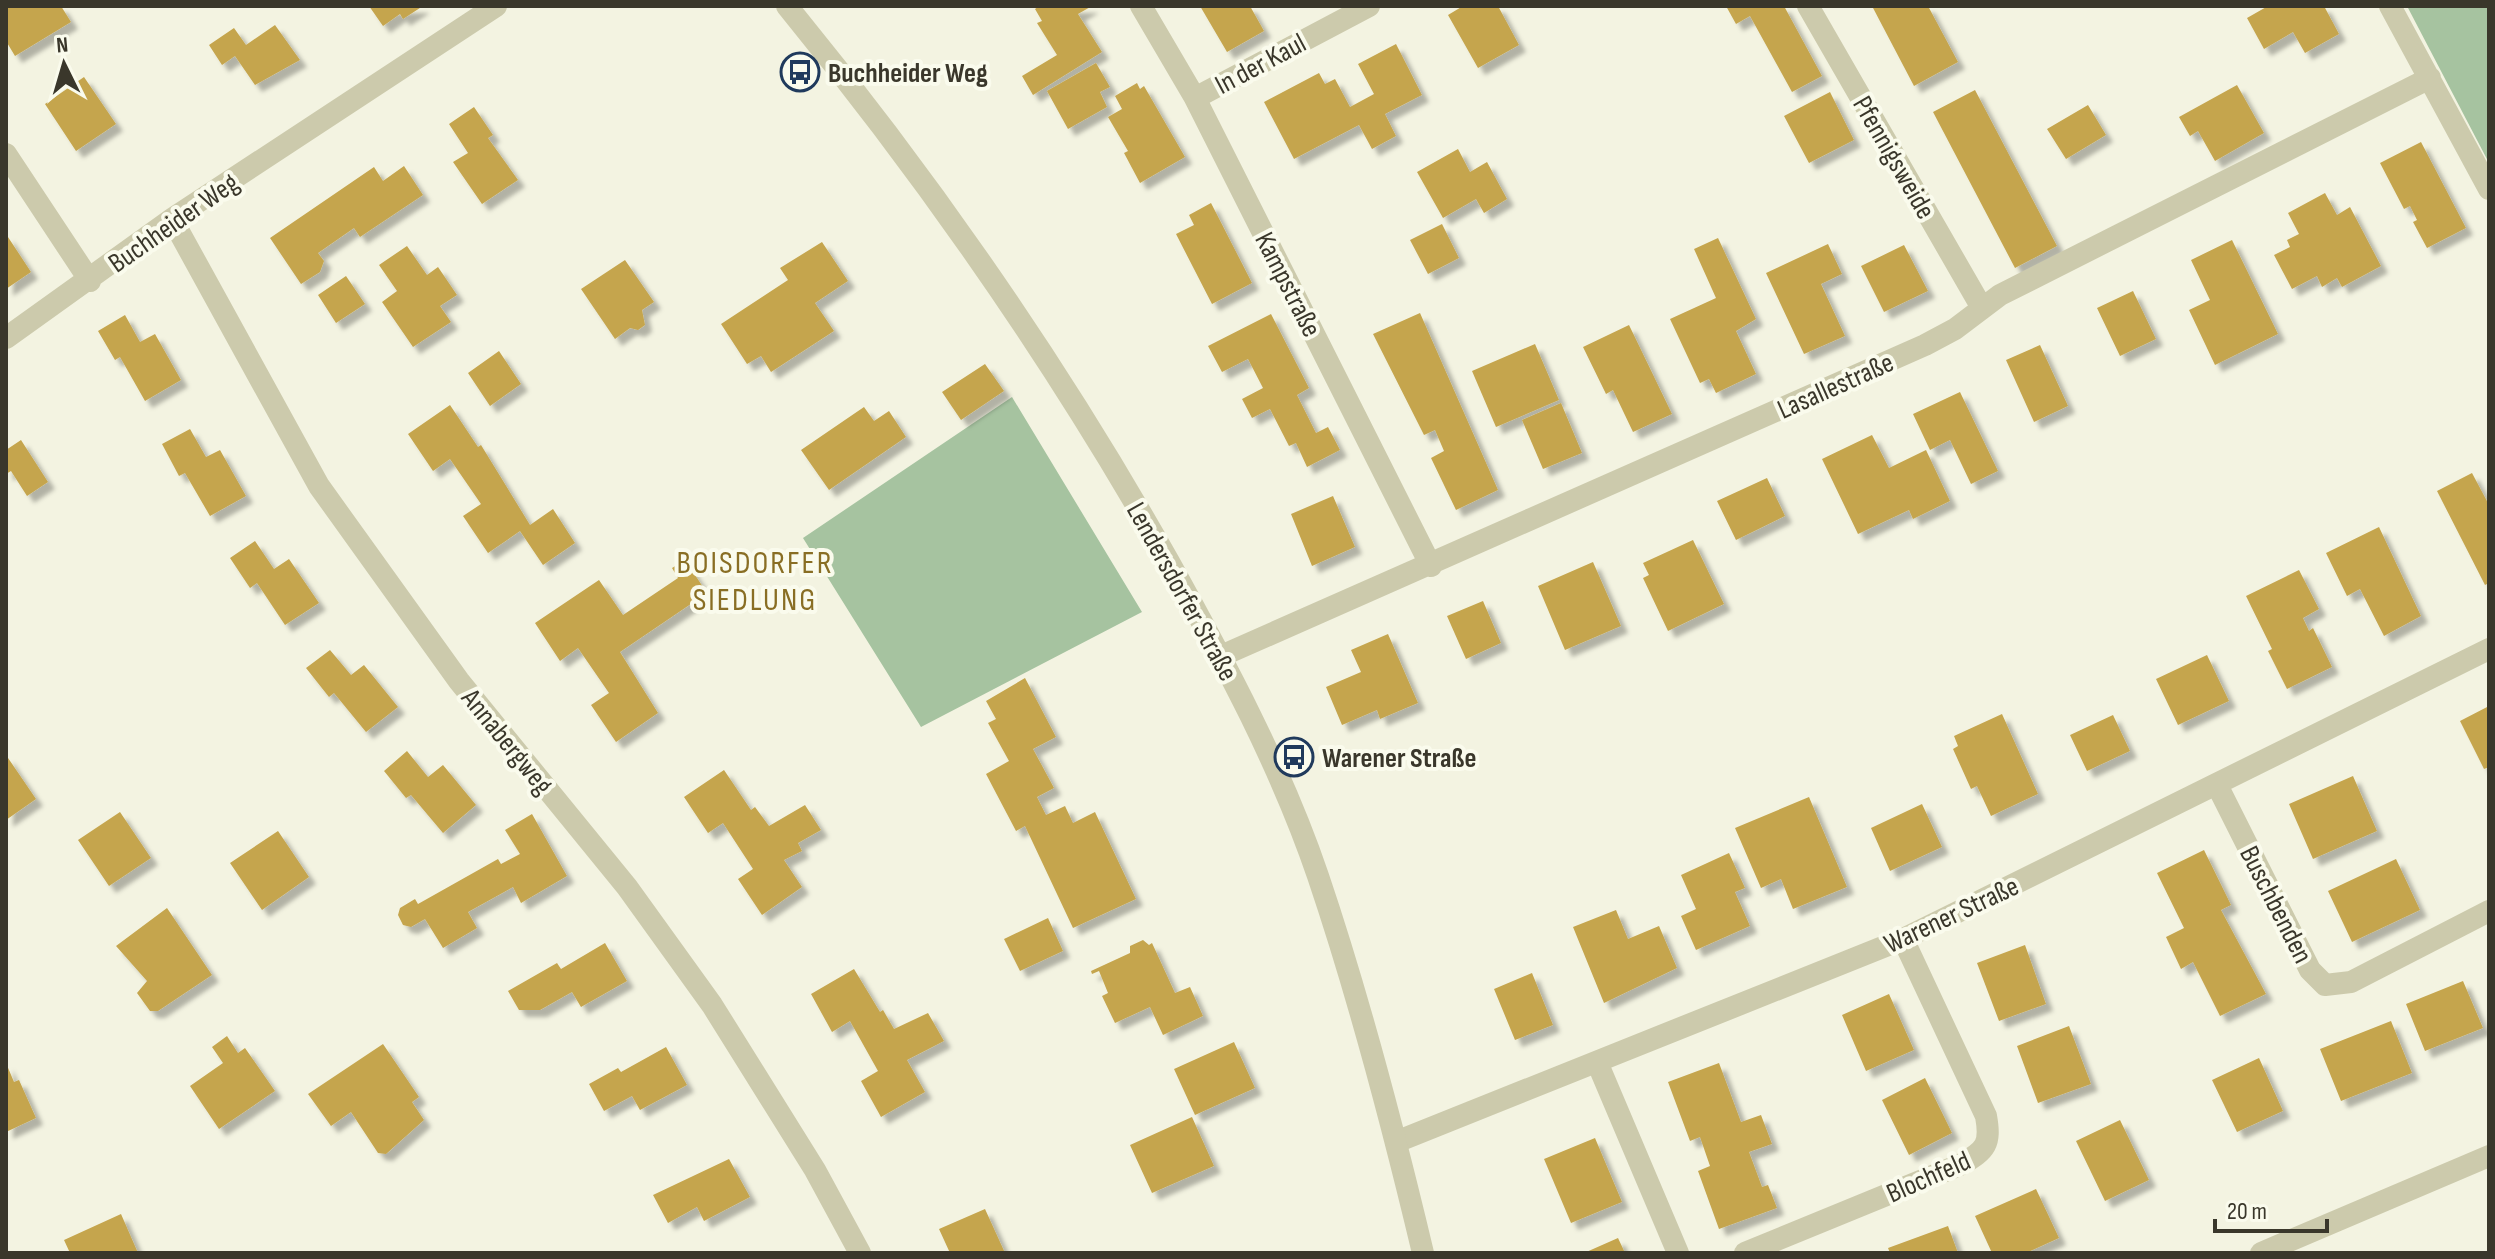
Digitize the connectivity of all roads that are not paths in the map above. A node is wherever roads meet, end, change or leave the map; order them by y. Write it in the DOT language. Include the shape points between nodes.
graph roads {
  1 [pos="496,6"];
  2 [pos="787,6"];
  3 [pos="1141,6"];
  4 [pos="1369,6"];
  5 [pos="1808,6"];
  6 [pos="2390,6"];
  7 [pos="2430,78"];
  8 [pos="1195,98"];
  9 [pos="6,154"];
  10 [pos="2489,189"];
  11 [pos="172,219"];
  12 [pos="90,281"];
  13 [pos="1982,308"];
  14 [pos="6,338"];
  15 [pos="1431,566"];
  16 [pos="2489,649"];
  17 [pos="1221,656"];
  18 [pos="2217,785"];
  19 [pos="2489,911"];
  20 [pos="1903,939"];
  21 [pos="1597,1062"];
  22 [pos="1396,1142"];
  23 [pos="2489,1156"];
  24 [pos="860,1253"];
  25 [pos="1423,1253"];
  26 [pos="1678,1253"];
  27 [pos="1745,1253"];
  28 [pos="2261,1253"];
  1 -- 11 [label="street, Buchheider Weg"];
  2 -- 17 [label="street, Lendersdorfer Straße" via="894,138 999,288 1086,420"];
  3 -- 8 [label="street, Kampstraße"];
  4 -- 8 [label="street, In der Kaul"];
  5 -- 13 [label="street, Pfennigsweide"];
  6 -- 7 [label="street"];
  7 -- 10 [label="street"];
  7 -- 13 [label="street, Lasallestraße"];
  8 -- 15 [label="street, Kampstraße"];
  9 -- 12 [label="street, Buchheider Weg"];
  11 -- 12 [label="street, Buchheider Weg"];
  11 -- 24 [label="street, Annabergweg" via="319,486 459,681 627,887 712,1005"];
  12 -- 14 [label="street, Buchheider Weg"];
  13 -- 15 [label="street, Lasallestraße" via="1925,345"];
  15 -- 17 [label="street, Lasallestraße"];
  16 -- 18 [label="street, Warener Straße"];
  17 -- 22 [label="street, Lendersdorfer Straße" via="1317,874"];
  18 -- 19 [label="street, Buschbenden" via="2310,970 2325,985 2351,982"];
  18 -- 20 [label="street, Warener Straße"];
  20 -- 21 [label="street, Warener Straße"];
  20 -- 27 [label="street, Blochfeld" via="1986,1116 1987,1146 1962,1164"];
  21 -- 22 [label="street, Warener Straße"];
  21 -- 26 [label="street"];
  22 -- 25 [label="street, Lendersdorfer Straße"];
  23 -- 28 [label="street"];
}
